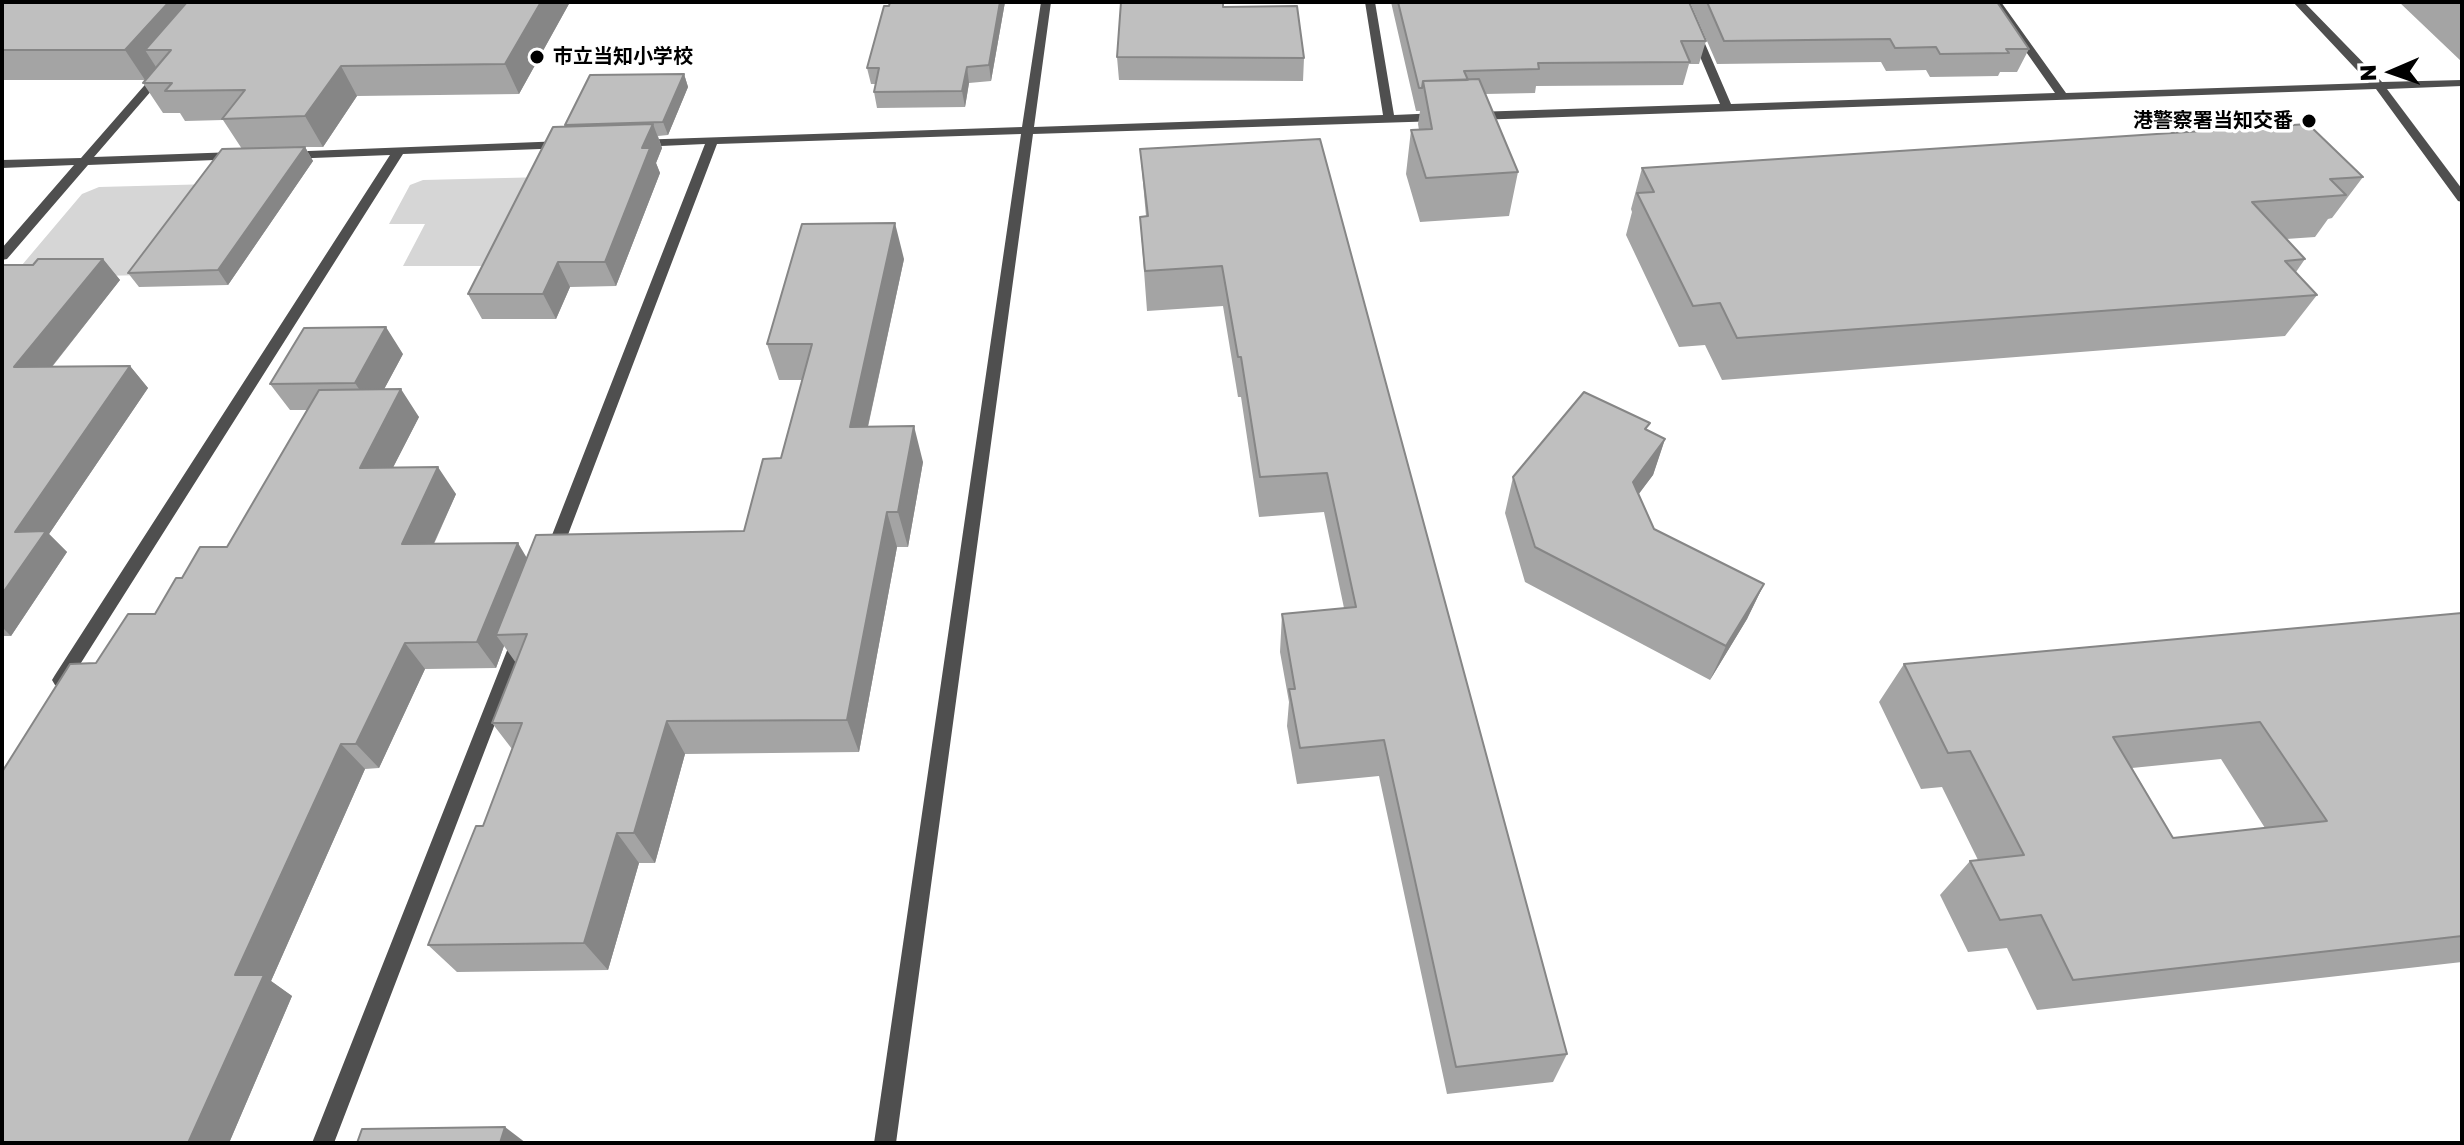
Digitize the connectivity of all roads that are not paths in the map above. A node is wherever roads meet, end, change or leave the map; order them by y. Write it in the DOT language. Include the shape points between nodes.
graph roads {
  1 [pos="1046,2"];
  2 [pos="1370,2"];
  3 [pos="1682,2"];
  4 [pos="1996,2"];
  5 [pos="2298,2"];
  6 [pos="174,59"];
  7 [pos="2462,83"];
  8 [pos="2379,86"];
  9 [pos="2063,97"];
  10 [pos="1727,108"];
  11 [pos="1464,116"];
  12 [pos="1449,117"];
  13 [pos="1389,119"];
  14 [pos="1029,130"];
  15 [pos="713,140"];
  16 [pos="619,144"];
  17 [pos="572,145"];
  18 [pos="399,151"];
  19 [pos="273,155"];
  20 [pos="258,156"];
  21 [pos="85,161"];
  22 [pos="2,164"];
  23 [pos="2462,198"];
  24 [pos="2,256"];
  25 [pos="547,568"];
  26 [pos="524,627"];
  27 [pos="53,693"];
  28 [pos="323,1143"];
  29 [pos="885,1143"];
  1 -- 14 [label="street"];
  2 -- 13 [label="street"];
  3 -- 10 [label="street"];
  4 -- 9 [label="street"];
  5 -- 8 [label="street"];
  6 -- 21 [label="street"];
  7 -- 8 [label="street"];
  8 -- 9 [label="street"];
  8 -- 23 [label="street"];
  9 -- 10 [label="street"];
  10 -- 11 [label="street"];
  12 -- 13 [label="street"];
  13 -- 14 [label="street"];
  14 -- 15 [label="street"];
  14 -- 29 [label="street"];
  15 -- 16 [label="street"];
  15 -- 25 [label="street"];
  17 -- 18 [label="street"];
  18 -- 19 [label="street"];
  18 -- 27 [label="street"];
  20 -- 21 [label="street"];
  21 -- 22 [label="street"];
  21 -- 24 [label="street"];
  26 -- 28 [label="street"];
}
